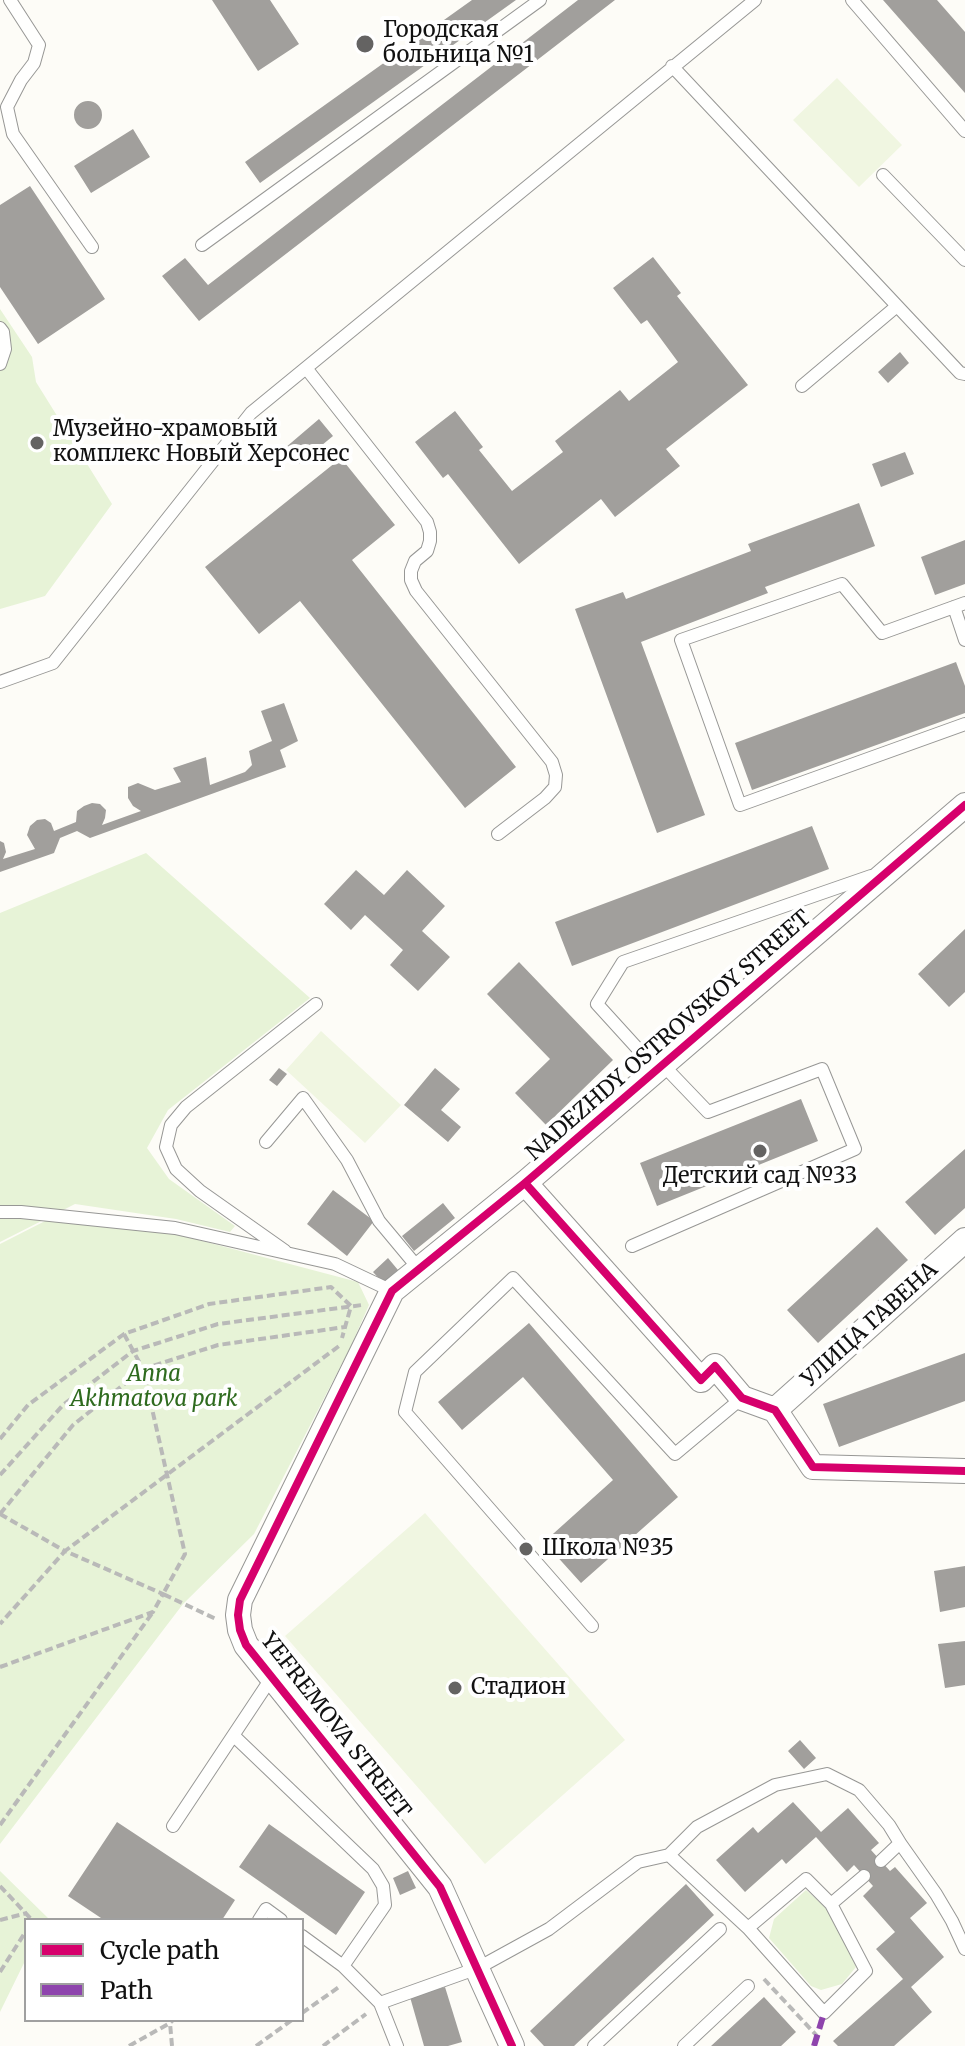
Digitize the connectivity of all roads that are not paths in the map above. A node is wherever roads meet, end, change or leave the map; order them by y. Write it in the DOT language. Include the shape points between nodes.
graph roads {
  1 [pos="10,0"];
  2 [pos="540,0"];
  3 [pos="755,0"];
  4 [pos="852,0"];
  5 [pos="672,66"];
  6 [pos="965,131"];
  7 [pos="883,175"];
  8 [pos="202,245"];
  9 [pos="92,247"];
  10 [pos="965,260"];
  11 [pos="897,306"];
  12 [pos="0,328"];
  13 [pos="0,364"];
  14 [pos="306,368"];
  15 [pos="965,374"];
  16 [pos="802,386"];
  17 [pos="960,605"];
  18 [pos="965,640"];
  19 [pos="0,682"];
  20 [pos="965,724"];
  21 [pos="965,805"];
  22 [pos="498,834"];
  23 [pos="890,870"];
  24 [pos="316,1004"];
  25 [pos="660,1067"];
  26 [pos="266,1142"];
  27 [pos="525,1183"];
  28 [pos="0,1212"];
  29 [pos="965,1240"];
  30 [pos="632,1246"];
  31 [pos="290,1254"];
  32 [pos="419,1269"];
  33 [pos="389,1298"];
  34 [pos="742,1398"];
  35 [pos="775,1410"];
  36 [pos="965,1471"];
  37 [pos="592,1626"];
  38 [pos="272,1677"];
  39 [pos="234,1736"];
  40 [pos="173,1826"];
  41 [pos="900,1843"];
  42 [pos="669,1855"];
  43 [pos="881,1861"];
  44 [pos="864,1876"];
  45 [pos="831,1904"];
  46 [pos="260,1918"];
  47 [pos="278,1918"];
  48 [pos="748,1928"];
  49 [pos="720,1929"];
  50 [pos="304,1937"];
  51 [pos="965,1949"];
  52 [pos="343,1966"];
  53 [pos="478,1968"];
  54 [pos="748,1986"];
  55 [pos="380,2003"];
  56 [pos="397,2046"];
  57 [pos="512,2046"];
  58 [pos="594,2046"];
  59 [pos="684,2046"];
  1 -- 9 [label="lane" via="39,45 7,107 13,134"];
  2 -- 8 [label="lane"];
  3 -- 5 [label="lane"];
  4 -- 6 [label="lane"];
  5 -- 11 [label="lane"];
  5 -- 14 [label="lane"];
  7 -- 10 [label="lane"];
  11 -- 15 [label="lane"];
  11 -- 16 [label="lane"];
  12 -- 13 [label="lane" via="5,349"];
  14 -- 19 [label="lane" via="251,413 53,663"];
  14 -- 22 [label="lane" via="427,522 427,551 411,571 416,591 552,762 555,787"];
  17 -- 18 [label="lane"];
  17 -- 20 [label="lane" via="882,633 842,584 681,640 740,805"];
  21 -- 23 [label="street, NADEZHDY OSTROVSKOY STREET"];
  23 -- 25 [label="street, NADEZHDY OSTROVSKOY STREET"];
  23 -- 25 [label="lane" via="623,962 597,1004"];
  24 -- 31 [label="lane" via="186,1107 171,1125 166,1147 176,1169 200,1191"];
  25 -- 27 [label="street, NADEZHDY OSTROVSKOY STREET"];
  25 -- 30 [label="lane" via="708,1112 822,1069 855,1149"];
  26 -- 32 [label="lane" via="303,1098 347,1160 379,1221"];
  27 -- 32 [label="street, NADEZHDY OSTROVSKOY STREET"];
  27 -- 34 [label="street" via="701,1380 715,1366"];
  28 -- 31 [label="lane" via="175,1228"];
  29 -- 35 [label="street, УЛИЦА ГАВЕНА"];
  31 -- 33 [label="lane" via="335,1264"];
  32 -- 33 [label="street, NADEZHDY OSTROVSKOY STREET"];
  33 -- 38 [label="street, YEFREMOVA STREET" via="240,1600 246,1645"];
  34 -- 35 [label="street"];
  34 -- 37 [label="lane" via="675,1454 513,1278 415,1372 405,1412"];
  35 -- 36 [label="street" via="813,1467"];
  38 -- 39 [label="lane"];
  38 -- 53 [label="street, YEFREMOVA STREET" via="440,1887"];
  39 -- 40 [label="lane"];
  39 -- 52 [label="lane" via="373,1869 383,1886 385,1905"];
  41 -- 42 [label="lane" via="859,1790 827,1774 775,1785 697,1827"];
  41 -- 43 [label="lane"];
  41 -- 51 [label="lane" via="936,1894"];
  42 -- 48 [label="lane"];
  42 -- 53 [label="lane" via="638,1862 549,1929"];
  44 -- 45 [label="lane"];
  45 -- 48 [label="lane" via="806,1879"];
  45 -- 48 [label="lane" via="866,1971 824,2013"];
  46 -- 47 [label="lane" via="266,1909"];
  49 -- 58 [label="lane"];
  50 -- 52 [label="lane"];
  52 -- 55 [label="lane"];
  53 -- 55 [label="lane"];
  53 -- 57 [label="street, YEFREMOVA STREET"];
  54 -- 59 [label="lane"];
  55 -- 56 [label="lane"];
}
